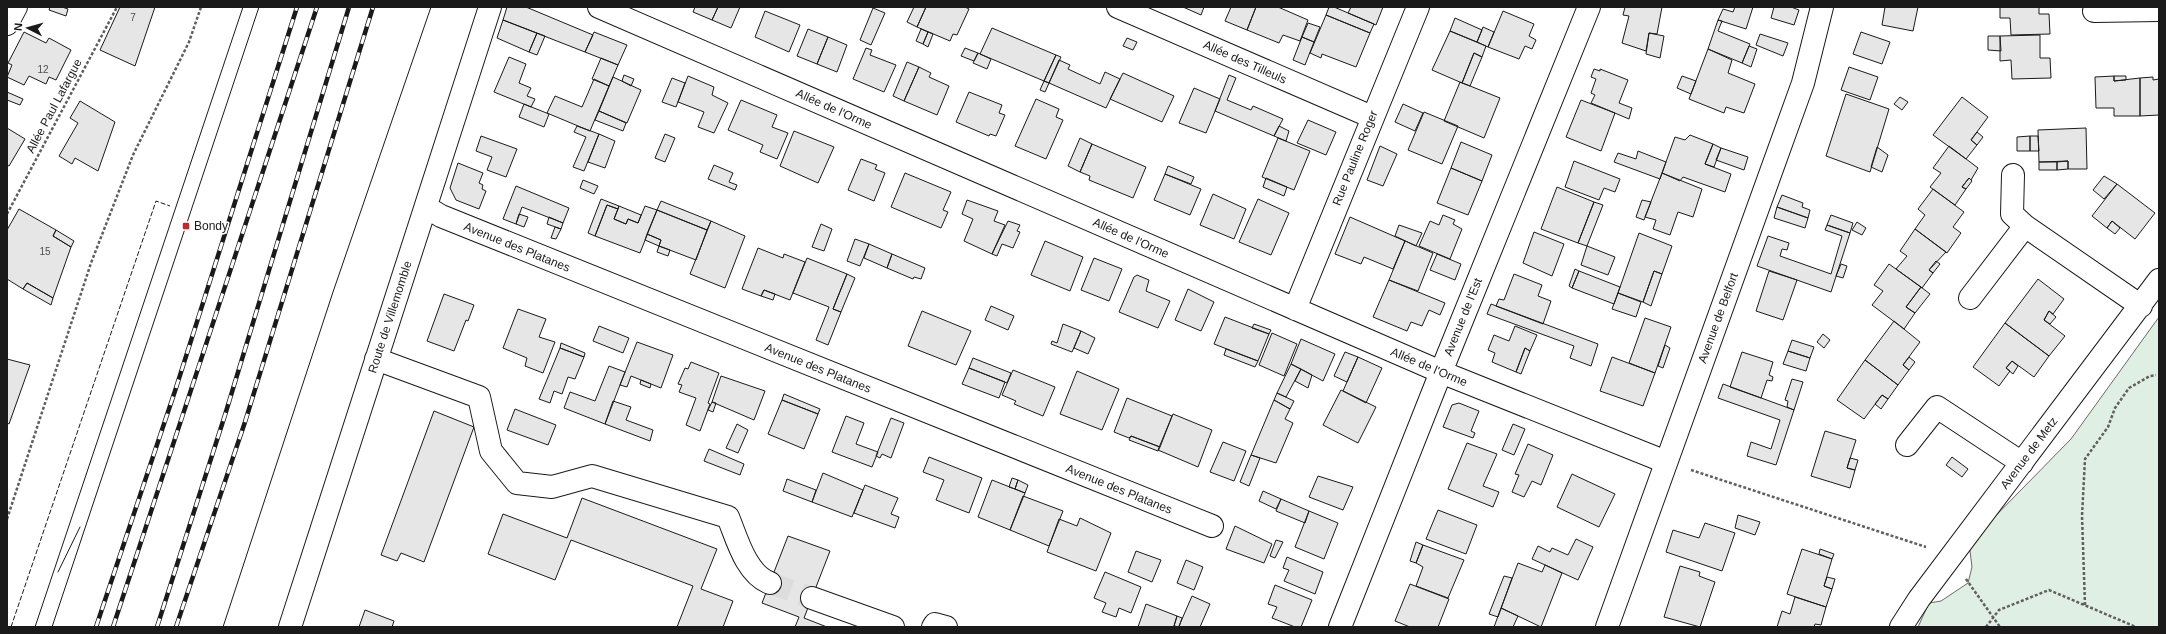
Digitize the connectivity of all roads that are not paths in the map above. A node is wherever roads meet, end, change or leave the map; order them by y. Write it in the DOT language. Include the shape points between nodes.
graph roads {
  1 [pos="16,7"];
  2 [pos="490,7"];
  3 [pos="599,7"];
  4 [pos="1118,7"];
  5 [pos="1418,7"];
  6 [pos="1589,7"];
  7 [pos="1822,7"];
  8 [pos="2159,10"];
  9 [pos="2094,12"];
  10 [pos="7,24"];
  11 [pos="1372,117"];
  12 [pos="2013,175"];
  13 [pos="426,207"];
  14 [pos="2025,226"];
  15 [pos="2159,280"];
  16 [pos="1970,298"];
  17 [pos="2141,306"];
  18 [pos="1295,309"];
  19 [pos="376,359"];
  20 [pos="1440,372"];
  21 [pos="1907,445"];
  22 [pos="1666,462"];
  23 [pos="2022,463"];
  24 [pos="1212,526"];
  25 [pos="770,583"];
  26 [pos="812,598"];
  27 [pos="290,627"];
  28 [pos="893,627"];
  29 [pos="933,627"];
  30 [pos="946,627"];
  31 [pos="1340,627"];
  32 [pos="1607,627"];
  33 [pos="1901,627"];
  1 -- 10 [label="street"];
  2 -- 13 [label="street, Route de Villemomble"];
  3 -- 18 [label="street, Allée de l'Orme"];
  4 -- 11 [label="street, Allée des Tilleuls"];
  5 -- 11 [label="street, Rue Pauline Roger"];
  6 -- 20 [label="street, Avenue de l'Est"];
  7 -- 22 [label="street, Avenue de Belfort" via="1803,83"];
  8 -- 9 [label="street"];
  11 -- 18 [label="street, Rue Pauline Roger"];
  12 -- 14 [label="street" via="2012,214"];
  13 -- 19 [label="street, Route de Villemomble"];
  13 -- 24 [label="street, Avenue des Platanes" via="441,216"];
  14 -- 16 [label="street"];
  14 -- 17 [label="street"];
  15 -- 17 [label="street, Avenue de Metz"];
  17 -- 23 [label="street, Avenue de Metz"];
  18 -- 20 [label="street, Allée de l'Orme"];
  19 -- 25 [label="street" via="479,397 491,452 517,483 552,487 592,476 728,517 742,552 760,579"];
  19 -- 27 [label="street, Route de Villemomble"];
  20 -- 22 [label="street, Allée de l'Orme"];
  20 -- 31 [label="street, Avenue de l'Est"];
  21 -- 23 [label="street" via="1937,407"];
  22 -- 32 [label="street, Avenue de Belfort"];
  23 -- 33 [label="street, Avenue de Metz" via="1919,599"];
  26 -- 28 [label="street"];
  29 -- 30 [label="street" via="935,624"];
}
